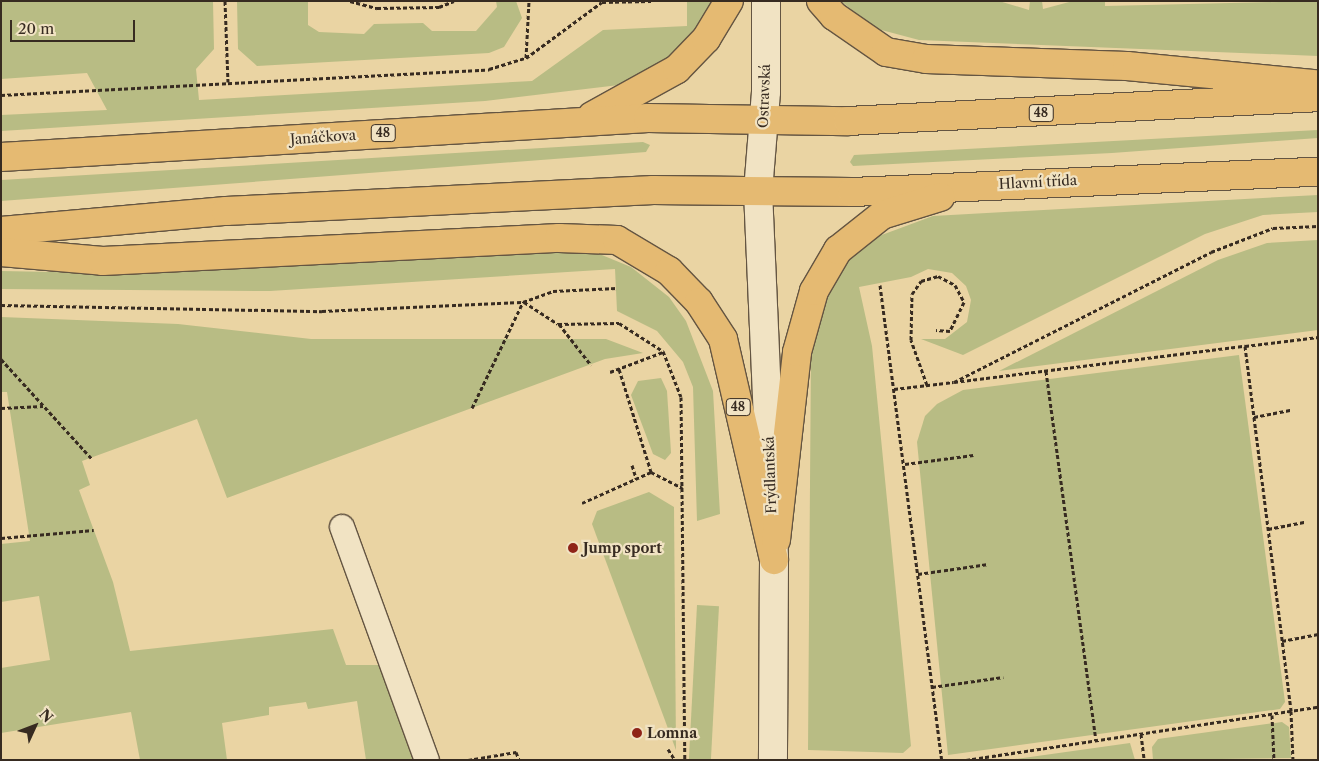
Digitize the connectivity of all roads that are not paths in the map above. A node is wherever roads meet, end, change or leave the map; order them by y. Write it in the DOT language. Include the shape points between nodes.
graph roads {
  1 [pos="729,1"];
  2 [pos="766,1"];
  3 [pos="821,1"];
  4 [pos="1318,84"];
  5 [pos="1318,97"];
  6 [pos="764,119"];
  7 [pos="582,121"];
  8 [pos="1,157"];
  9 [pos="1318,172"];
  10 [pos="982,185"];
  11 [pos="758,191"];
  12 [pos="1,231"];
  13 [pos="1,252"];
  14 [pos="342,527"];
  15 [pos="774,560"];
  16 [pos="427,760"];
  17 [pos="773,760"];
  1 -- 7 [label="main road, 48" via="706,39 677,69"];
  2 -- 6 [label="street, Ostravská"];
  3 -- 4 [label="main road" via="834,16 886,52 926,59 1127,66"];
  5 -- 6 [label="main road, 48" via="848,121"];
  6 -- 7 [label="main road, Janáčkova / 48"];
  6 -- 11 [label="street, Ostravská"];
  7 -- 8 [label="main road, Janáčkova / 48"];
  9 -- 10 [label="main road, Hlavní třída"];
  10 -- 11 [label="main road, Hlavní třída" via="852,192"];
  10 -- 15 [label="main road" via="882,215 838,250 814,291 797,352"];
  11 -- 12 [label="main road" via="652,190 226,211"];
  11 -- 15 [label="street, Frýdlantská"];
  13 -- 15 [label="main road, 48" via="103,261 559,238 617,240 669,271 699,302 723,339"];
  14 -- 16 [label="lane"];
  15 -- 17 [label="street, Frýdlantská"];
}
